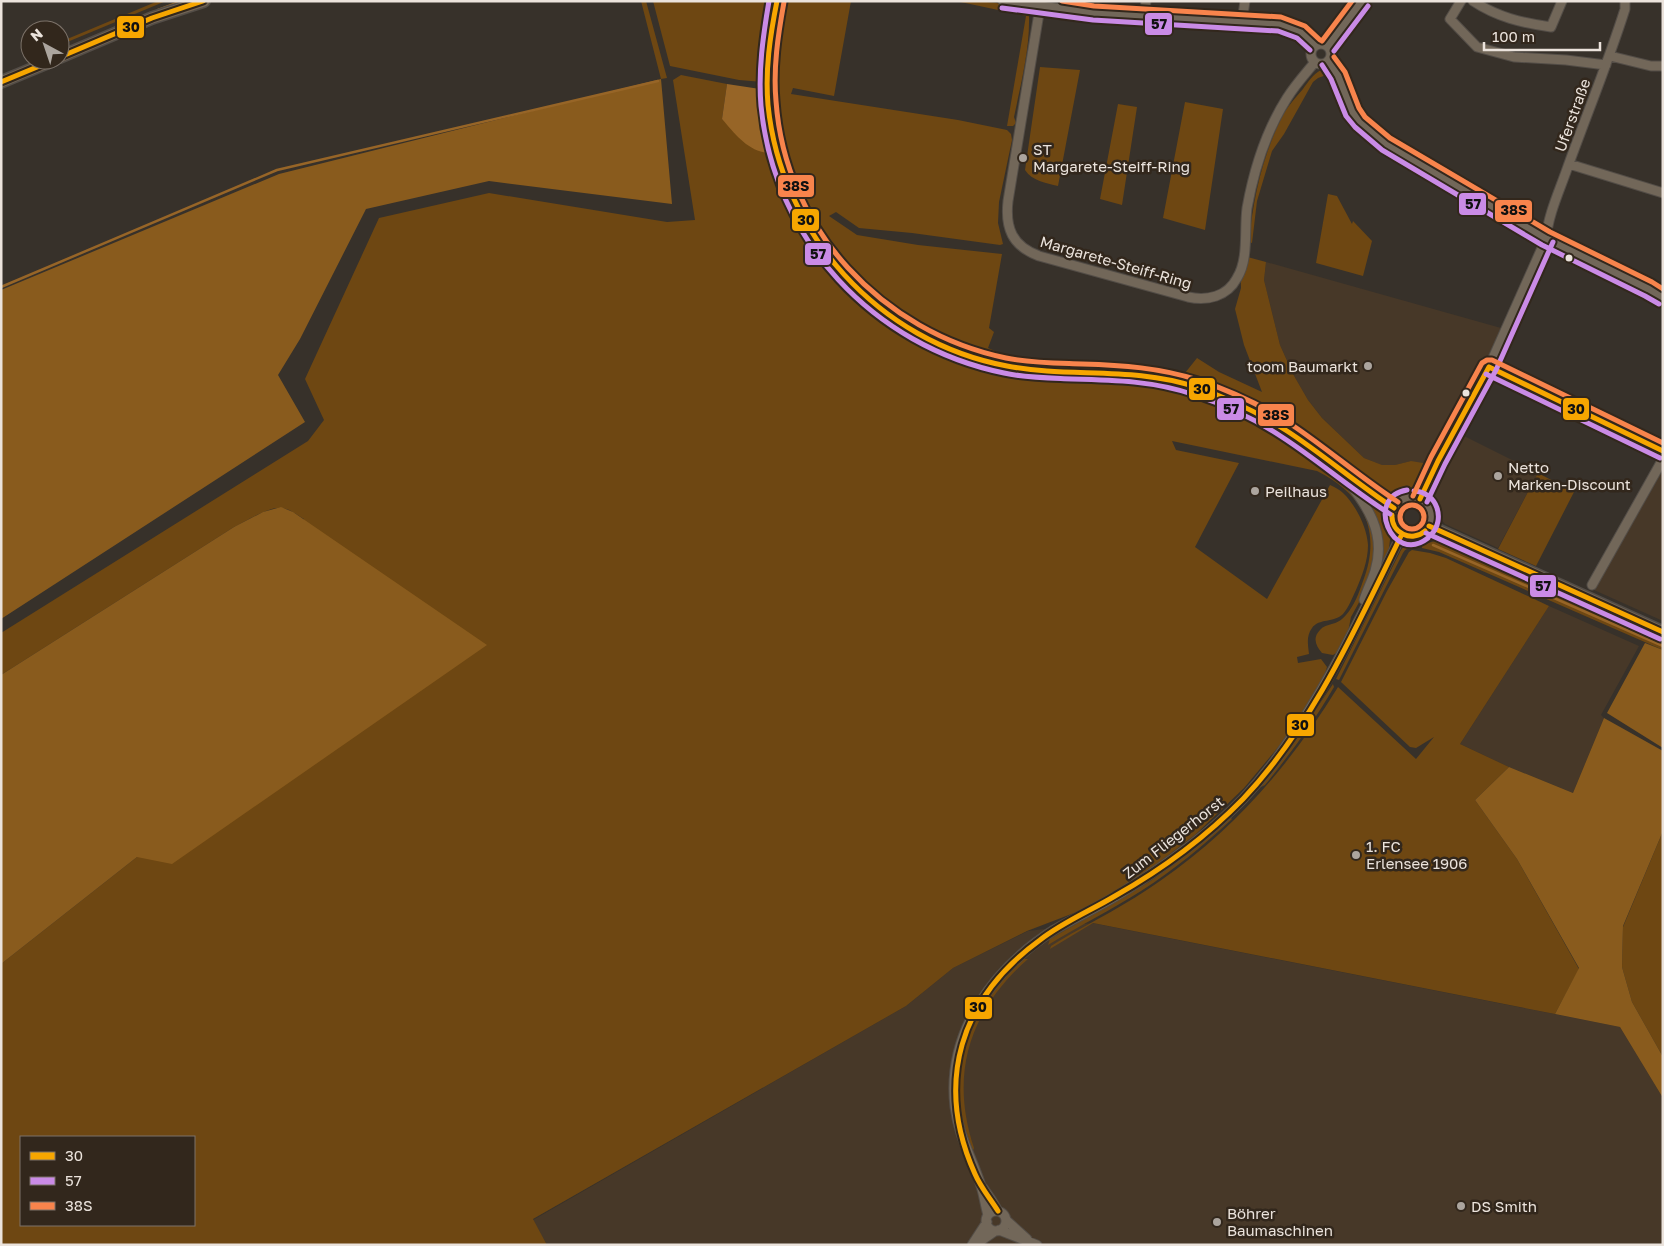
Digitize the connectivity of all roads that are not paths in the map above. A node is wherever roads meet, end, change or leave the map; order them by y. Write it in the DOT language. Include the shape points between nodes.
graph roads {
  1 [pos="204,1"];
  2 [pos="778,1"];
  3 [pos="1003,1"];
  4 [pos="1146,1"];
  5 [pos="1245,1"];
  6 [pos="1362,1"];
  7 [pos="1461,1"];
  8 [pos="1473,1"];
  9 [pos="1562,1"];
  10 [pos="1625,1"];
  11 [pos="1040,7"];
  12 [pos="1144,16"];
  13 [pos="1242,22"];
  14 [pos="1315,45"];
  15 [pos="1328,46"];
  16 [pos="70,53"];
  17 [pos="1610,56"];
  18 [pos="1328,61"];
  19 [pos="1315,62"];
  20 [pos="1606,65"];
  21 [pos="1663,66"];
  22 [pos="30,70"];
  23 [pos="1,82"];
  24 [pos="1569,164"];
  25 [pos="1663,193"];
  26 [pos="1546,239"];
  27 [pos="1663,298"];
  28 [pos="1489,367"];
  29 [pos="1663,451"];
  30 [pos="1663,459"];
  31 [pos="1338,468"];
  32 [pos="1420,499"];
  33 [pos="1394,508"];
  34 [pos="1429,526"];
  35 [pos="1402,534"];
  36 [pos="1592,585"];
  37 [pos="1355,629"];
  38 [pos="1663,632"];
  39 [pos="981,1186"];
  40 [pos="998,1211"];
  41 [pos="987,1218"];
  42 [pos="1006,1220"];
  43 [pos="997,1230"];
  44 [pos="1033,1243"];
  45 [pos="973,1245"];
  1 -- 16 [label="main road" via="152,18"];
  2 -- 31 [label="main road" via="768,67 770,117 776,153 797,210 811,233 855,288 871,302 924,338 982,360 1036,369 1140,374 1195,387 1249,408"];
  3 -- 11 [label="street"];
  4 -- 12 [label="street"];
  5 -- 13 [label="street"];
  6 -- 15 [label="street"];
  7 -- 20 [label="street" via="1450,19 1477,47 1514,57"];
  8 -- 9 [label="street" via="1488,12 1551,27"];
  10 -- 17 [label="street, Uferstraße"];
  11 -- 12 [label="street"];
  11 -- 19 [label="street, Margarete-Steiff-Ring" via="1008,201 1010,232 1023,248 1039,256 1188,297 1212,298 1228,290 1238,277 1244,258 1250,196 1270,128 1288,96"];
  12 -- 13 [label="street"];
  13 -- 14 [label="street" via="1280,24 1301,32"];
  14 -- 15 [label="street" via="1322,43"];
  14 -- 19 [label="street" via="1311,54"];
  15 -- 18 [label="street" via="1332,55"];
  17 -- 20 [label="street, Uferstraße"];
  17 -- 21 [label="street"];
  18 -- 19 [label="street" via="1323,64"];
  18 -- 26 [label="street" via="1338,75 1352,112 1386,144"];
  20 -- 24 [label="street, Uferstraße"];
  22 -- 23 [label="main road"];
  24 -- 25 [label="street"];
  24 -- 26 [label="street, Uferstraße" via="1547,227"];
  26 -- 27 [label="street"];
  26 -- 28 [label="street, Uferstraße"];
  28 -- 29 [label="street"];
  28 -- 32 [label="street, Uferstraße"];
  30 -- 36 [label="street"];
  31 -- 33 [label="main road"];
  31 -- 37 [label="street" via="1366,505 1375,523 1378,544 1375,569"];
  32 -- 33 [label="main road" via="1402,499"];
  32 -- 34 [label="main road" via="1429,508"];
  33 -- 35 [label="main road" via="1392,520"];
  34 -- 35 [label="main road" via="1414,536"];
  34 -- 38 [label="main road"];
  35 -- 37 [label="street, Zum Fliegerhorst"];
  37 -- 39 [label="street, Zum Fliegerhorst" via="1307,715 1243,799 1146,878 1039,940 1008,966 982,998 964,1036 955,1097 963,1141"];
  39 -- 40 [label="street, Zum Fliegerhorst"];
  39 -- 41 [label="street, Zum Fliegerhorst"];
  40 -- 41 [label="street"];
  40 -- 42 [label="street"];
  41 -- 43 [label="street" via="989,1228"];
  41 -- 45 [label="street"];
  42 -- 43 [label="street" via="1004,1226"];
  42 -- 44 [label="street"];
  43 -- 44 [label="street"];
  43 -- 45 [label="street"];
}
